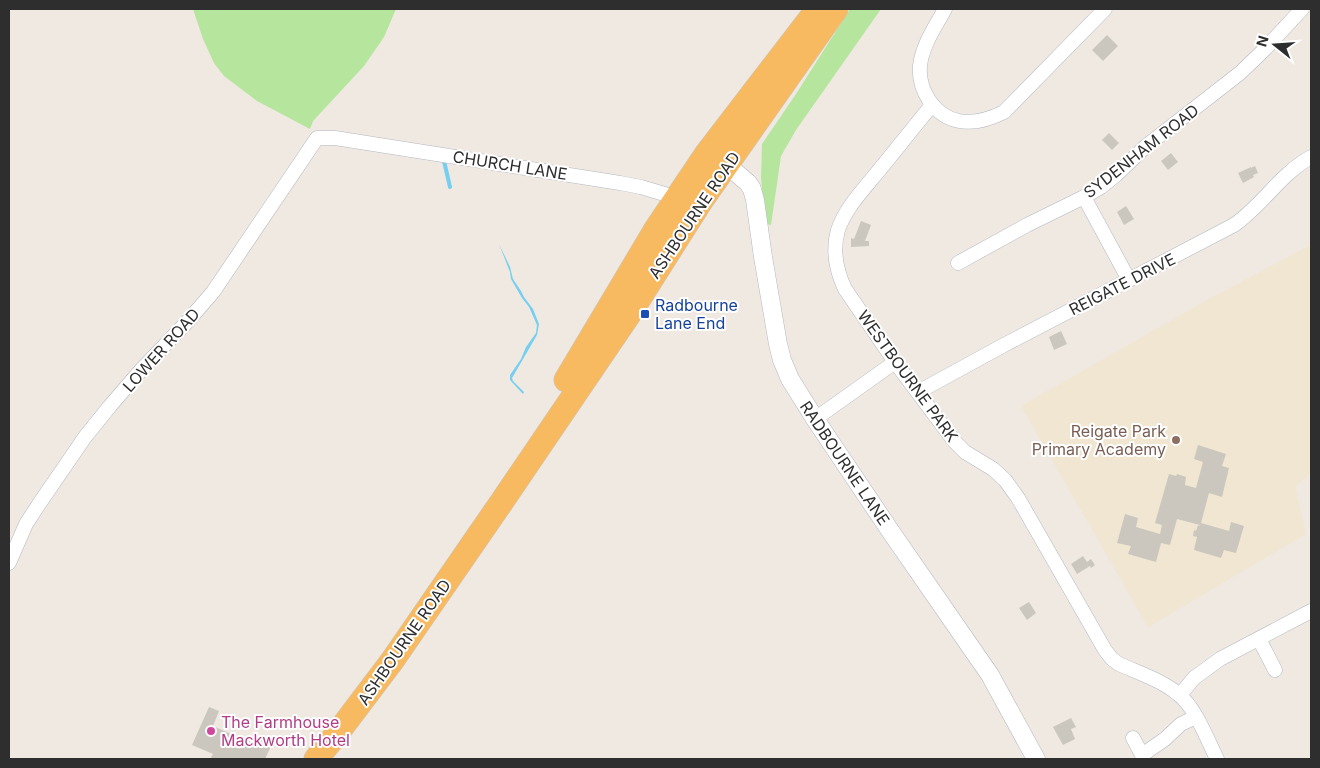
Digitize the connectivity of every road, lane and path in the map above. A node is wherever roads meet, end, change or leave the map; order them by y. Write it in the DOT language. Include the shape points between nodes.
graph roads {
  1 [pos="819,9"];
  2 [pos="836,9"];
  3 [pos="945,9"];
  4 [pos="1104,9"];
  5 [pos="1302,9"];
  6 [pos="932,105"];
  7 [pos="317,138"];
  8 [pos="1311,157"];
  9 [pos="717,159"];
  10 [pos="1084,197"];
  11 [pos="676,199"];
  12 [pos="701,201"];
  13 [pos="958,263"];
  14 [pos="1128,280"];
  15 [pos="895,362"];
  16 [pos="918,392"];
  17 [pos="815,419"];
  18 [pos="9,563"];
  19 [pos="454,571"];
  20 [pos="1311,611"];
  21 [pos="1259,639"];
  22 [pos="1275,670"];
  23 [pos="1180,695"];
  24 [pos="1196,717"];
  25 [pos="1133,738"];
  26 [pos="316,759"];
  27 [pos="1036,759"];
  28 [pos="1217,759"];
  1 -- 9 [label="highway, ASHBOURNE ROAD"];
  2 -- 9 [label="highway, ASHBOURNE ROAD"];
  3 -- 6 [label="street" via="923,50 920,64 920,79"];
  4 -- 6 [label="street" via="1004,112 982,120 959,121"];
  5 -- 10 [label="street, SYDENHAM ROAD" via="1240,73 1146,147 1116,175"];
  6 -- 15 [label="street, WESTBOURNE PARK" via="843,217 835,249 836,265 845,289"];
  7 -- 11 [label="street, CHURCH LANE" via="335,138 620,183"];
  7 -- 18 [label="street, LOWER ROAD" via="213,292 85,437 26,524"];
  8 -- 14 [label="street, REIGATE DRIVE" via="1290,170 1247,216 1234,225"];
  9 -- 11 [label="highway, ASHBOURNE ROAD"];
  9 -- 12 [label="highway, ASHBOURNE ROAD"];
  9 -- 17 [label="street, RADBOURNE LANE" via="752,189 782,360"];
  10 -- 13 [label="street, SYDENHAM ROAD"];
  10 -- 14 [label="street"];
  11 -- 12 [label="street, CHURCH LANE"];
  11 -- 19 [label="highway, ASHBOURNE ROAD"];
  12 -- 19 [label="highway, ASHBOURNE ROAD" via="630,313"];
  14 -- 16 [label="street, REIGATE DRIVE"];
  15 -- 16 [label="street, WESTBOURNE PARK"];
  15 -- 17 [label="street"];
  16 -- 23 [label="street, WESTBOURNE PARK" via="960,447 1006,480 1112,660"];
  17 -- 27 [label="street, RADBOURNE LANE" via="990,675"];
  19 -- 26 [label="highway, ASHBOURNE ROAD" via="392,661"];
  20 -- 21 [label="street"];
  21 -- 22 [label="street"];
  21 -- 23 [label="street" via="1205,669"];
  23 -- 24 [label="street, WESTBOURNE PARK"];
  24 -- 25 [label="street" via="1181,724 1165,740 1142,755"];
  24 -- 28 [label="street, WESTBOURNE PARK"];
}
